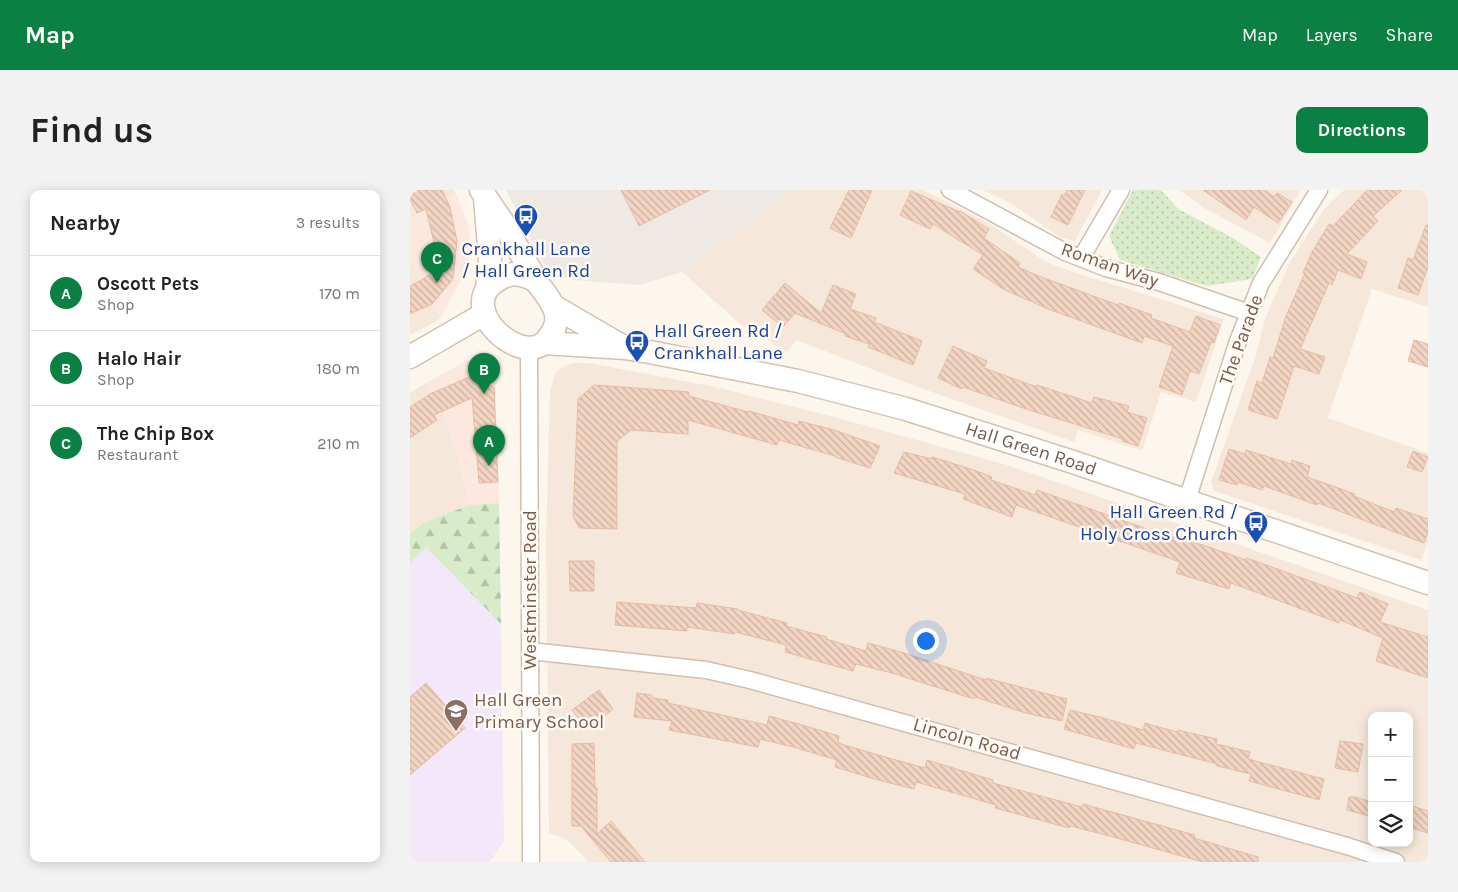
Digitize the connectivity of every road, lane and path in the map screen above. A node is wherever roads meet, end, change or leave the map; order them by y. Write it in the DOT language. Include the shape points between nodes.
graph roads {
  1 [pos="950,190"];
  2 [pos="1121,190"];
  3 [pos="1319,190"];
  4 [pos="483,194"];
  5 [pos="1081,258"];
  6 [pos="538,283"];
  7 [pos="486,289"];
  8 [pos="555,307"];
  9 [pos="1249,313"];
  10 [pos="484,314"];
  11 [pos="537,345"];
  12 [pos="625,348"];
  13 [pos="410,357"];
  14 [pos="1187,500"];
  15 [pos="1428,583"];
  16 [pos="530,651"];
  17 [pos="531,862"];
  18 [pos="1396,862"];
  1 -- 5 [label="street, Roman Way"];
  2 -- 5 [label="street"];
  3 -- 9 [label="street, The Parade" via="1261,283"];
  4 -- 6 [label="street"];
  4 -- 7 [label="street" via="490,258"];
  5 -- 9 [label="street, Roman Way"];
  6 -- 7 [label="street" via="514,274 500,278"];
  6 -- 8 [label="street"];
  7 -- 10 [label="street" via="482,305"];
  8 -- 11 [label="street" via="557,323 554,331"];
  8 -- 12 [label="street, Hall Green Road"];
  9 -- 14 [label="street, The Parade"];
  10 -- 11 [label="street" via="493,327 513,344"];
  10 -- 13 [label="street"];
  11 -- 12 [label="street, Hall Green Road"];
  11 -- 16 [label="street, Westminster Road"];
  12 -- 14 [label="street, Hall Green Road" via="798,381 906,409"];
  14 -- 15 [label="street, Hall Green Road"];
  16 -- 17 [label="street, Westminster Road"];
  16 -- 18 [label="street, Lincoln Road" via="706,670 750,680"];
}
